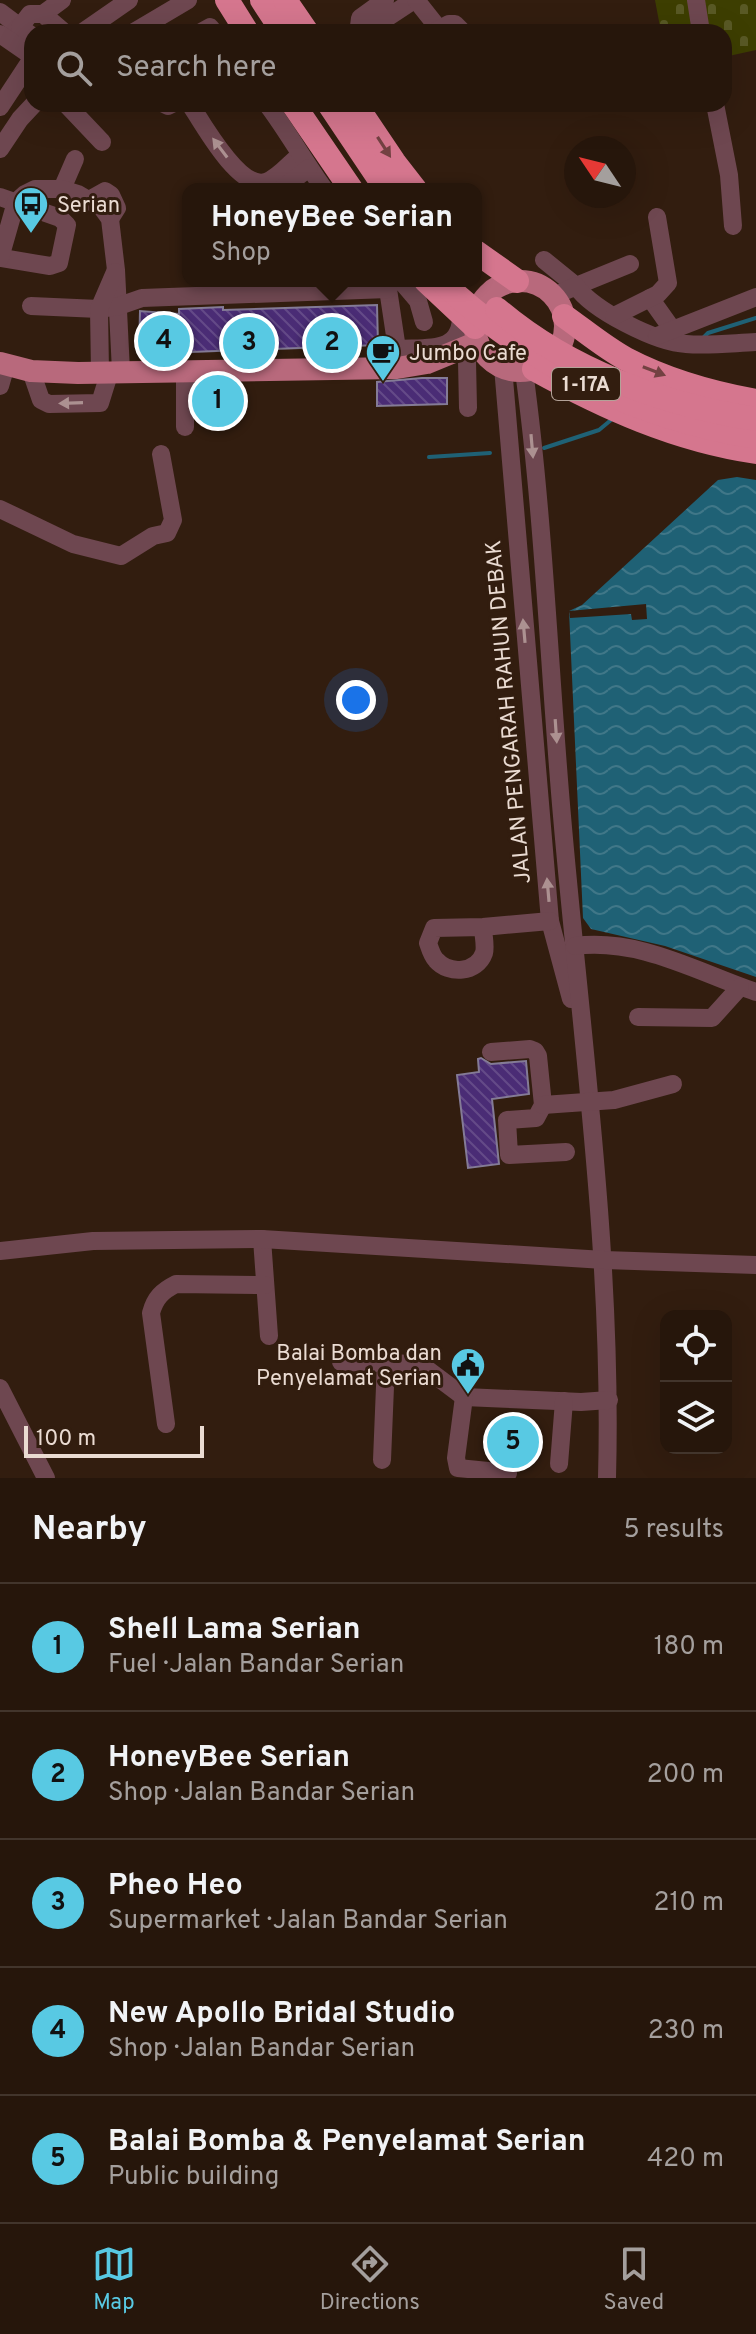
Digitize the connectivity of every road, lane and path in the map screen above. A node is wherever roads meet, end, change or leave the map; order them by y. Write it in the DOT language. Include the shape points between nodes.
graph roads {
  1 [pos="62,0"];
  2 [pos="227,0"];
  3 [pos="243,0"];
  4 [pos="262,0"];
  5 [pos="285,0"];
  6 [pos="385,0"];
  7 [pos="415,0"];
  8 [pos="696,0"];
  9 [pos="121,2"];
  10 [pos="177,3"];
  11 [pos="0,12"];
  12 [pos="29,18"];
  13 [pos="93,24"];
  14 [pos="132,24"];
  15 [pos="146,24"];
  16 [pos="242,24"];
  17 [pos="259,24"];
  18 [pos="278,24"];
  19 [pos="302,24"];
  20 [pos="359,24"];
  21 [pos="378,24"];
  22 [pos="433,24"];
  23 [pos="700,24"];
  24 [pos="0,34"];
  25 [pos="24,51"];
  26 [pos="24,71"];
  27 [pos="0,107"];
  28 [pos="27,112"];
  29 [pos="74,112"];
  30 [pos="196,112"];
  31 [pos="277,112"];
  32 [pos="334,112"];
  33 [pos="360,112"];
  34 [pos="717,112"];
  35 [pos="302,132"];
  36 [pos="102,142"];
  37 [pos="0,149"];
  38 [pos="75,159"];
  39 [pos="257,183"];
  40 [pos="264,183"];
  41 [pos="289,183"];
  42 [pos="322,183"];
  43 [pos="346,183"];
  44 [pos="358,183"];
  45 [pos="382,183"];
  46 [pos="410,183"];
  47 [pos="62,189"];
  48 [pos="8,200"];
  49 [pos="657,217"];
  50 [pos="733,226"];
  51 [pos="482,256"];
  52 [pos="1,258"];
  53 [pos="544,260"];
  54 [pos="630,264"];
  55 [pos="116,270"];
  56 [pos="517,281"];
  57 [pos="576,286"];
  58 [pos="340,287"];
  59 [pos="394,287"];
  60 [pos="398,287"];
  61 [pos="432,287"];
  62 [pos="448,287"];
  63 [pos="472,287"];
  64 [pos="756,297"];
  65 [pos="650,298"];
  66 [pos="31,306"];
  67 [pos="119,306"];
  68 [pos="559,306"];
  69 [pos="99,309"];
  70 [pos="614,316"];
  71 [pos="424,322"];
  72 [pos="664,332"];
  73 [pos="756,342"];
  74 [pos="492,351"];
  75 [pos="624,357"];
  76 [pos="397,358"];
  77 [pos="185,370"];
  78 [pos="2,371"];
  79 [pos="31,371"];
  80 [pos="110,371"];
  81 [pos="756,401"];
  82 [pos="602,406"];
  83 [pos="468,408"];
  84 [pos="756,419"];
  85 [pos="185,427"];
  86 [pos="756,437"];
  87 [pos="756,452"];
  88 [pos="161,454"];
  89 [pos="0,509"];
  90 [pos="550,921"];
  91 [pos="483,927"];
  92 [pos="575,946"];
  93 [pos="748,990"];
  94 [pos="638,1017"];
  95 [pos="584,1048"];
  96 [pos="491,1052"];
  97 [pos="673,1084"];
  98 [pos="590,1101"];
  99 [pos="543,1105"];
  100 [pos="566,1152"];
  101 [pos="262,1239"];
  102 [pos="0,1251"];
  103 [pos="604,1260"];
  104 [pos="756,1265"];
  105 [pos="265,1285"];
  106 [pos="269,1336"];
  107 [pos="341,1362"];
  108 [pos="386,1362"];
  109 [pos="0,1388"];
  110 [pos="464,1397"];
  111 [pos="609,1400"];
  112 [pos="564,1401"];
  113 [pos="166,1424"];
  114 [pos="382,1460"];
  115 [pos="559,1464"];
  116 [pos="508,1473"];
  117 [pos="46,1478"];
  118 [pos="607,1478"];
  1 -- 12 [label="street"];
  2 -- 16 [label="highway"];
  3 -- 17 [label="highway"];
  4 -- 18 [label="highway"];
  5 -- 19 [label="highway"];
  6 -- 20 [label="street"];
  7 -- 21 [label="street"];
  7 -- 22 [label="street"];
  8 -- 23 [label="street"];
  9 -- 13 [label="street"];
  9 -- 14 [label="street"];
  10 -- 15 [label="street"];
  11 -- 12 [label="street"];
  24 -- 25 [label="street"];
  26 -- 27 [label="street"];
  28 -- 37 [label="street"];
  29 -- 36 [label="street"];
  39 -- 30 [label="street, one-way" via="232,164"];
  31 -- 35 [label="street"];
  32 -- 45 [label="highway"];
  33 -- 46 [label="highway, one-way"];
  34 -- 50 [label="street"];
  35 -- 40 [label="street, one-way"];
  35 -- 41 [label="street"];
  35 -- 42 [label="street"];
  35 -- 43 [label="highway"];
  35 -- 44 [label="highway"];
  38 -- 47 [label="street"];
  47 -- 48 [label="street" via="35,189"];
  47 -- 55 [label="street" via="102,208 110,219"];
  48 -- 52 [label="street"];
  48 -- 52 [label="street" via="67,225 59,263"];
  49 -- 65 [label="street" via="668,283"];
  51 -- 56 [label="highway"];
  53 -- 57 [label="street"];
  54 -- 57 [label="street"];
  55 -- 67 [label="street"];
  55 -- 69 [label="street"];
  56 -- 68 [label="main road" via="543,287"];
  56 -- 74 [label="main road" via="485,298 479,309"];
  57 -- 68 [label="street"];
  57 -- 70 [label="street" via="582,296"];
  58 -- 67 [label="street" via="142,298"];
  59 -- 76 [label="street"];
  60 -- 71 [label="street" via="418,301"];
  61 -- 74 [label="highway"];
  62 -- 86 [label="highway, 1-17A, bridge" via="526,351 573,378 659,414"];
  63 -- 84 [label="highway, 1-17A, bridge" via="506,316 606,376 703,409"];
  64 -- 72 [label="street"];
  65 -- 70 [label="street"];
  65 -- 72 [label="street"];
  66 -- 69 [label="street"];
  67 -- 69 [label="street"];
  67 -- 80 [label="street"];
  68 -- 74 [label="main road, 1-17A" via="565,330 554,356"];
  68 -- 75 [label="highway"];
  69 -- 80 [label="street"];
  70 -- 72 [label="street"];
  72 -- 73 [label="street" via="683,344"];
  74 -- 76 [label="main road" via="427,363"];
  74 -- 76 [label="street" via="462,329 453,341"];
  74 -- 82 [label="highway"];
  74 -- 83 [label="street"];
  90 -- 74 [label="street, JALAN PENGARAH RAHUN DEBAK, one-way"];
  74 -- 92 [label="street, JALAN PENGARAH RAHUN DEBAK, one-way" via="529,405"];
  75 -- 81 [label="highway, one-way" via="722,395"];
  75 -- 82 [label="highway" via="602,366 594,377"];
  76 -- 77 [label="main road"];
  77 -- 80 [label="main road"];
  77 -- 85 [label="street"];
  78 -- 79 [label="main road"];
  79 -- 80 [label="main road"];
  80 -- 79 [label="street, one-way" via="100,403 49,404 41,400"];
  82 -- 87 [label="highway" via="673,433"];
  88 -- 89 [label="street" via="173,520 167,533 121,556 73,544"];
  90 -- 91 [label="street"];
  90 -- 95 [label="street, JALAN PENGARAH RAHUN DEBAK"];
  92 -- 93 [label="street" via="597,943 641,950"];
  92 -- 95 [label="street, JALAN PENGARAH RAHUN DEBAK"];
  93 -- 94 [label="street" via="712,1018"];
  95 -- 98 [label="street, JALAN PENGARAH RAHUN DEBAK"];
  96 -- 99 [label="street" via="535,1051"];
  97 -- 98 [label="street"];
  98 -- 99 [label="street"];
  98 -- 103 [label="street, JALAN PENGARAH RAHUN DEBAK"];
  99 -- 100 [label="street" via="536,1118 507,1120 507,1152 513,1157"];
  101 -- 102 [label="street" via="93,1241"];
  101 -- 103 [label="street"];
  101 -- 105 [label="street"];
  103 -- 104 [label="street"];
  103 -- 111 [label="street, JALAN PENGARAH RAHUN DEBAK"];
  105 -- 106 [label="street"];
  105 -- 113 [label="street" via="176,1284 154,1302 151,1313"];
  107 -- 108 [label="street"];
  108 -- 110 [label="street" via="420,1364"];
  108 -- 114 [label="street"];
  109 -- 117 [label="street"];
  110 -- 112 [label="street"];
  110 -- 116 [label="street" via="458,1468"];
  111 -- 112 [label="street"];
  111 -- 118 [label="street, JALAN PENGARAH RAHUN DEBAK"];
  112 -- 115 [label="street"];
}
